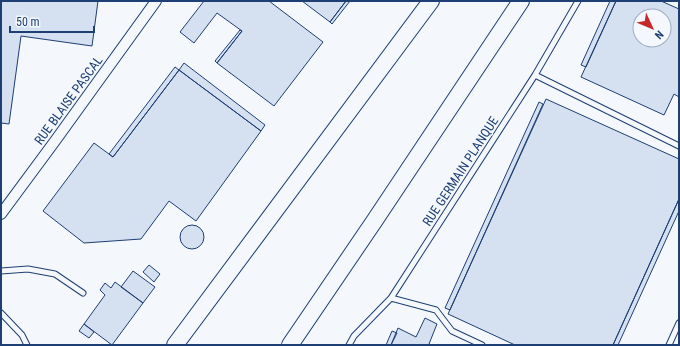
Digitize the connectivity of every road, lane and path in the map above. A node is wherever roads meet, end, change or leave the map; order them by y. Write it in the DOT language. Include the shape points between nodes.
graph roads {
  1 [pos="156,1"];
  2 [pos="432,1"];
  3 [pos="521,1"];
  4 [pos="578,1"];
  5 [pos="535,75"];
  6 [pos="679,146"];
  7 [pos="1,214"];
  8 [pos="1,270"];
  9 [pos="83,294"];
  10 [pos="391,298"];
  11 [pos="1,314"];
  12 [pos="679,323"];
  13 [pos="27,345"];
  14 [pos="175,345"];
  15 [pos="290,345"];
  16 [pos="349,345"];
  17 [pos="482,345"];
  18 [pos="669,345"];
  1 -- 7 [label="street, RUE BLAISE PASCAL"];
  2 -- 14 [label="main road"];
  3 -- 15 [label="main road"];
  4 -- 5 [label="lane, RUE GERMAIN PLANQUE"];
  5 -- 6 [label="lane"];
  5 -- 10 [label="lane, RUE GERMAIN PLANQUE"];
  8 -- 9 [label="lane" via="28,269 55,274"];
  10 -- 16 [label="lane, RUE GERMAIN PLANQUE" via="354,336"];
  10 -- 17 [label="lane" via="436,310 452,331"];
  11 -- 13 [label="lane" via="22,335"];
  12 -- 18 [label="lane"];
}
